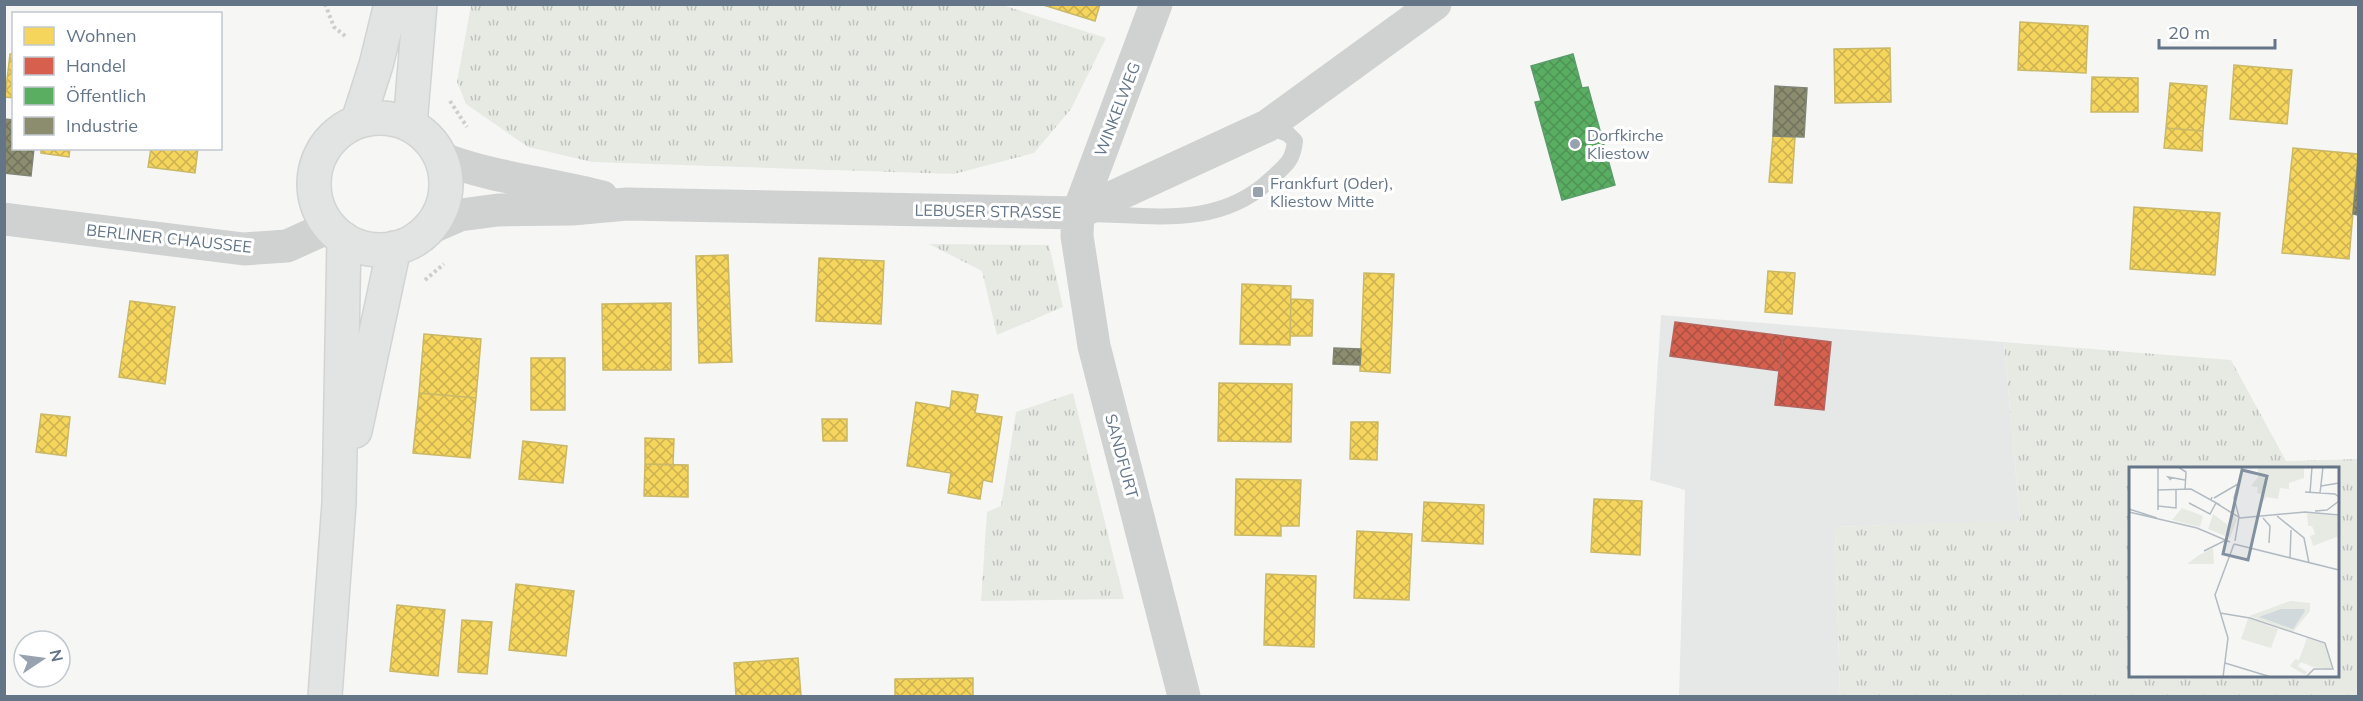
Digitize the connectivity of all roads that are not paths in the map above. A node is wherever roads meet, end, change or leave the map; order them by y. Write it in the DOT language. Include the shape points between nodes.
graph roads {
  1 [pos="420,4"];
  2 [pos="1156,4"];
  3 [pos="1435,4"];
  4 [pos="390,5"];
  5 [pos="357,121"];
  6 [pos="410,125"];
  7 [pos="1267,126"];
  8 [pos="441,159"];
  9 [pos="627,204"];
  10 [pos="1078,213"];
  11 [pos="4,219"];
  12 [pos="428,229"];
  13 [pos="337,233"];
  14 [pos="394,248"];
  15 [pos="339,503"];
  16 [pos="325,696"];
  17 [pos="1184,696"];
  1 -- 6 [label="main road"];
  2 -- 10 [label="street, WINKELWEG"];
  3 -- 7 [label="street, LEBUSER STRASSE"];
  4 -- 5 [label="main road"];
  5 -- 6 [label="main road" via="393,118"];
  5 -- 13 [label="main road" via="335,136 318,158 314,175 314,194 320,211"];
  6 -- 8 [label="main road" via="423,134"];
  7 -- 10 [label="street, LEBUSER STRASSE"];
  7 -- 10 [label="lane" via="1295,141 1293,158 1258,192 1213,212 1183,217"];
  8 -- 9 [label="street, LEBUSER STRASSE" via="468,169"];
  8 -- 12 [label="main road" via="445,196"];
  9 -- 10 [label="street, LEBUSER STRASSE"];
  9 -- 12 [label="street, LEBUSER STRASSE" via="470,213"];
  10 -- 17 [label="street, SANDFURT" via="1077,236 1094,346"];
  11 -- 13 [label="street, BERLINER CHAUSSEE" via="244,249 287,246"];
  12 -- 14 [label="main road"];
  13 -- 14 [label="main road" via="359,247"];
  13 -- 15 [label="main road"];
  14 -- 15 [label="main road"];
  15 -- 16 [label="main road"];
}
